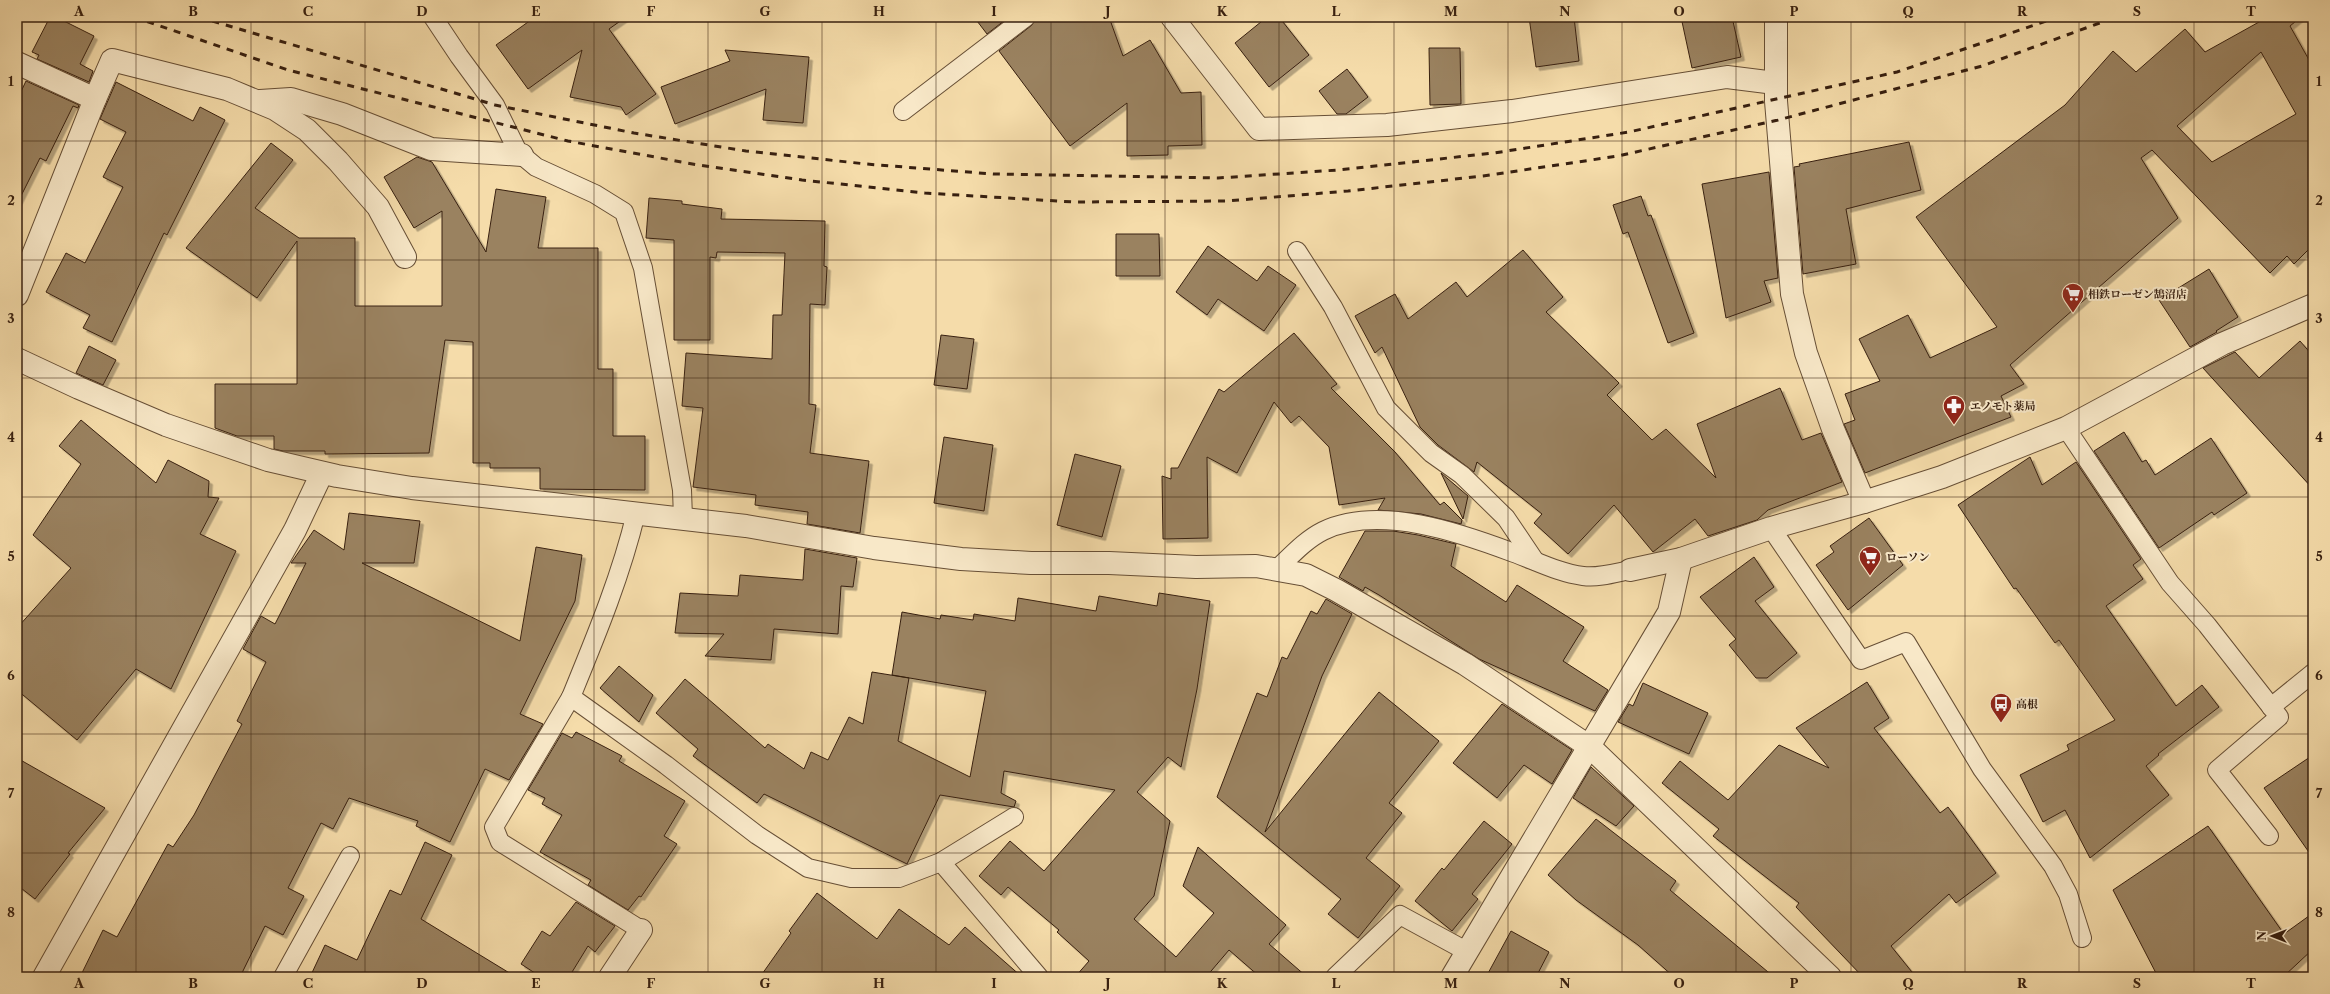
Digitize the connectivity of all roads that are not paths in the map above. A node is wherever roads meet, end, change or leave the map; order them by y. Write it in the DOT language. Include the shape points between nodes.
graph roads {
  1 [pos="433,17"];
  2 [pos="1026,17"];
  3 [pos="1172,17"];
  4 [pos="1776,17"];
  5 [pos="17,63"];
  6 [pos="1775,83"];
  7 [pos="95,99"];
  8 [pos="257,101"];
  9 [pos="903,111"];
  10 [pos="522,155"];
  11 [pos="1297,251"];
  12 [pos="405,256"];
  13 [pos="17,295"];
  14 [pos="2313,304"];
  15 [pos="17,359"];
  16 [pos="2066,428"];
  17 [pos="322,473"];
  18 [pos="1864,502"];
  19 [pos="636,513"];
  20 [pos="683,518"];
  21 [pos="1771,528"];
  22 [pos="1681,560"];
  23 [pos="1536,562"];
  24 [pos="1277,570"];
  25 [pos="1630,570"];
  26 [pos="2313,673"];
  27 [pos="571,697"];
  28 [pos="2271,707"];
  29 [pos="1590,747"];
  30 [pos="1014,816"];
  31 [pos="2269,836"];
  32 [pos="350,856"];
  33 [pos="940,862"];
  34 [pos="641,930"];
  35 [pos="2082,938"];
  36 [pos="1468,952"];
  37 [pos="44,977"];
  38 [pos="283,977"];
  39 [pos="610,977"];
  40 [pos="1039,977"];
  41 [pos="1335,977"];
  42 [pos="1452,977"];
  43 [pos="1830,977"];
  1 -- 10 [label="lane" via="495,105"];
  2 -- 9 [label="lane"];
  3 -- 6 [label="street" via="1259,129 1387,125 1512,111 1727,77"];
  4 -- 6 [label="street"];
  5 -- 7 [label="street"];
  6 -- 18 [label="street" via="1792,294 1806,353 1833,429"];
  7 -- 8 [label="street" via="112,60 227,89"];
  7 -- 13 [label="street"];
  8 -- 10 [label="street" via="291,99 342,114 431,149"];
  8 -- 12 [label="street" via="276,109 306,130 338,161 378,207"];
  10 -- 20 [label="lane" via="536,167 595,194 624,212 643,268 682,490"];
  11 -- 23 [label="lane" via="1333,307 1386,408 1431,453 1462,475 1506,518"];
  14 -- 16 [label="street" via="2222,344"];
  15 -- 17 [label="street" via="166,425 268,460"];
  16 -- 18 [label="street" via="1942,477"];
  16 -- 28 [label="lane" via="2170,583 2207,625"];
  17 -- 19 [label="street" via="412,488"];
  17 -- 37 [label="street" via="295,530"];
  18 -- 21 [label="street"];
  19 -- 20 [label="street"];
  19 -- 27 [label="lane" via="626,554"];
  20 -- 24 [label="street" via="961,560 1031,564 1256,566"];
  21 -- 22 [label="street"];
  21 -- 35 [label="lane" via="1861,660 1906,642 1982,769 2053,866 2068,894"];
  22 -- 25 [label="street"];
  22 -- 29 [label="street" via="1670,612"];
  23 -- 24 [label="lane" via="1478,540 1426,525 1383,520 1348,524 1324,531 1300,547"];
  23 -- 25 [label="lane" via="1582,576 1599,576"];
  24 -- 29 [label="street" via="1306,575 1336,590 1466,664"];
  26 -- 28 [label="lane"];
  27 -- 33 [label="lane" via="757,835 808,868 851,878 889,880"];
  27 -- 34 [label="lane" via="494,826 500,842"];
  28 -- 31 [label="lane" via="2279,717 2217,770"];
  29 -- 36 [label="street"];
  29 -- 43 [label="street"];
  30 -- 33 [label="lane"];
  32 -- 38 [label="lane"];
  33 -- 40 [label="lane"];
  34 -- 39 [label="street"];
  36 -- 41 [label="lane" via="1400,915"];
  36 -- 42 [label="street"];
}
